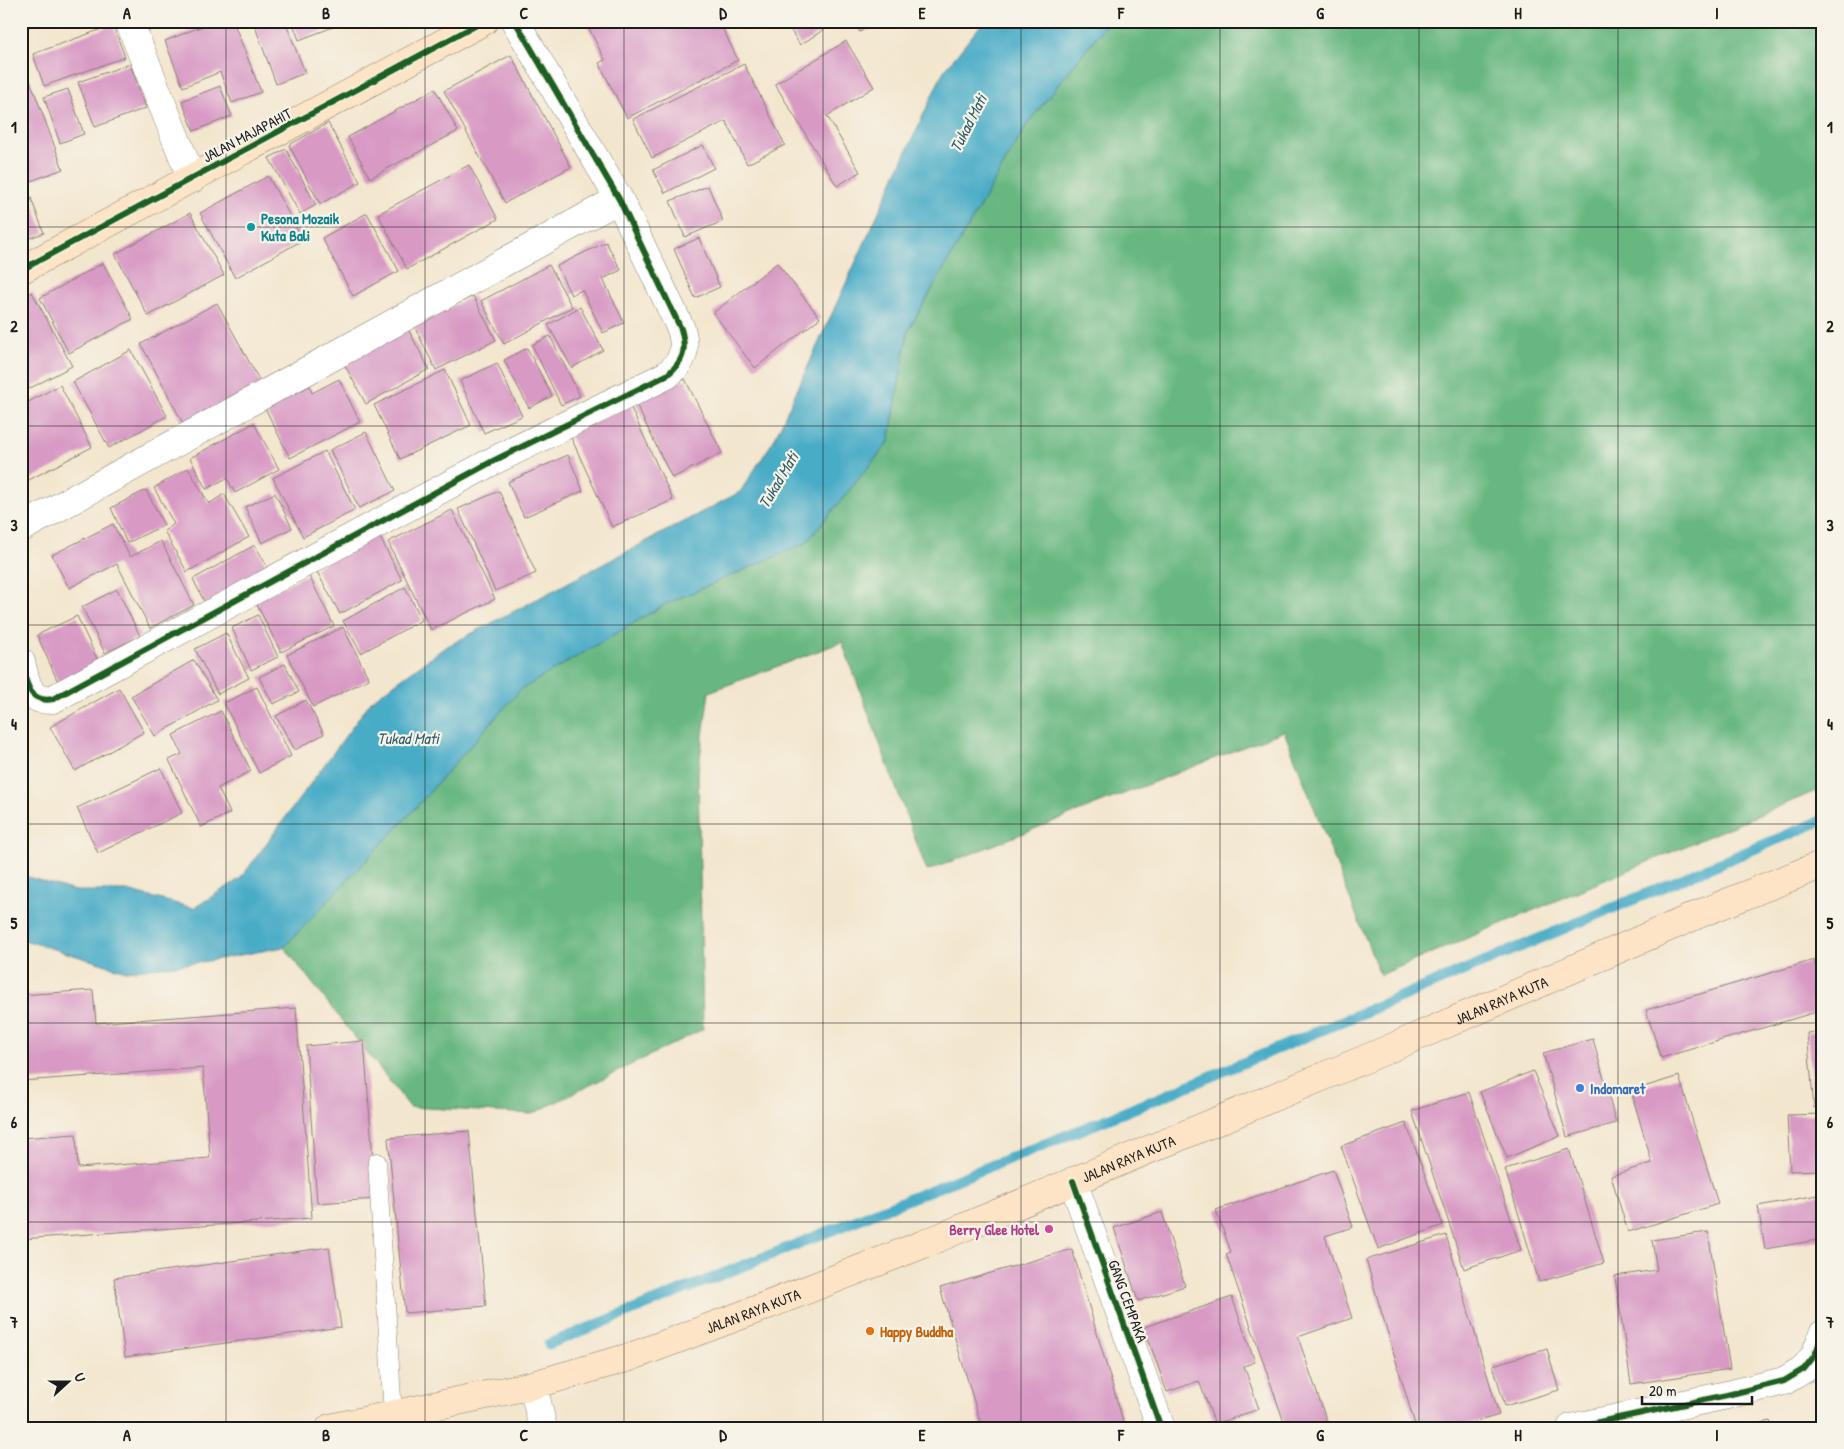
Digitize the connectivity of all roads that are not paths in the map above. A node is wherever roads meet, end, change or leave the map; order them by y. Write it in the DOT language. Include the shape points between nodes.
graph roads {
  1 [pos="129,21"];
  2 [pos="484,21"];
  3 [pos="515,21"];
  4 [pos="192,180"];
  5 [pos="619,199"];
  6 [pos="21,270"];
  7 [pos="21,528"];
  8 [pos="21,662"];
  9 [pos="1823,864"];
  10 [pos="377,1162"];
  11 [pos="1072,1181"];
  12 [pos="1823,1334"];
  13 [pos="533,1385"];
  14 [pos="393,1414"];
  15 [pos="330,1428"];
  16 [pos="544,1428"];
  17 [pos="1161,1428"];
  18 [pos="1572,1428"];
  1 -- 4 [label="street"];
  2 -- 4 [label="main road, JALAN MAJAPAHIT"];
  3 -- 5 [label="street"];
  4 -- 6 [label="main road, JALAN MAJAPAHIT"];
  5 -- 7 [label="street"];
  5 -- 8 [label="street" via="682,328 684,354 667,376 495,460 53,699 46,701 31,693"];
  9 -- 11 [label="main road, JALAN RAYA KUTA"];
  10 -- 14 [label="lane"];
  11 -- 13 [label="main road, JALAN RAYA KUTA" via="924,1244 630,1357"];
  11 -- 17 [label="street, GANG CEMPAKA"];
  12 -- 18 [label="street" via="1815,1355 1804,1369 1784,1381"];
  13 -- 14 [label="main road, JALAN RAYA KUTA"];
  13 -- 16 [label="street"];
  14 -- 15 [label="main road, JALAN RAYA KUTA"];
}
